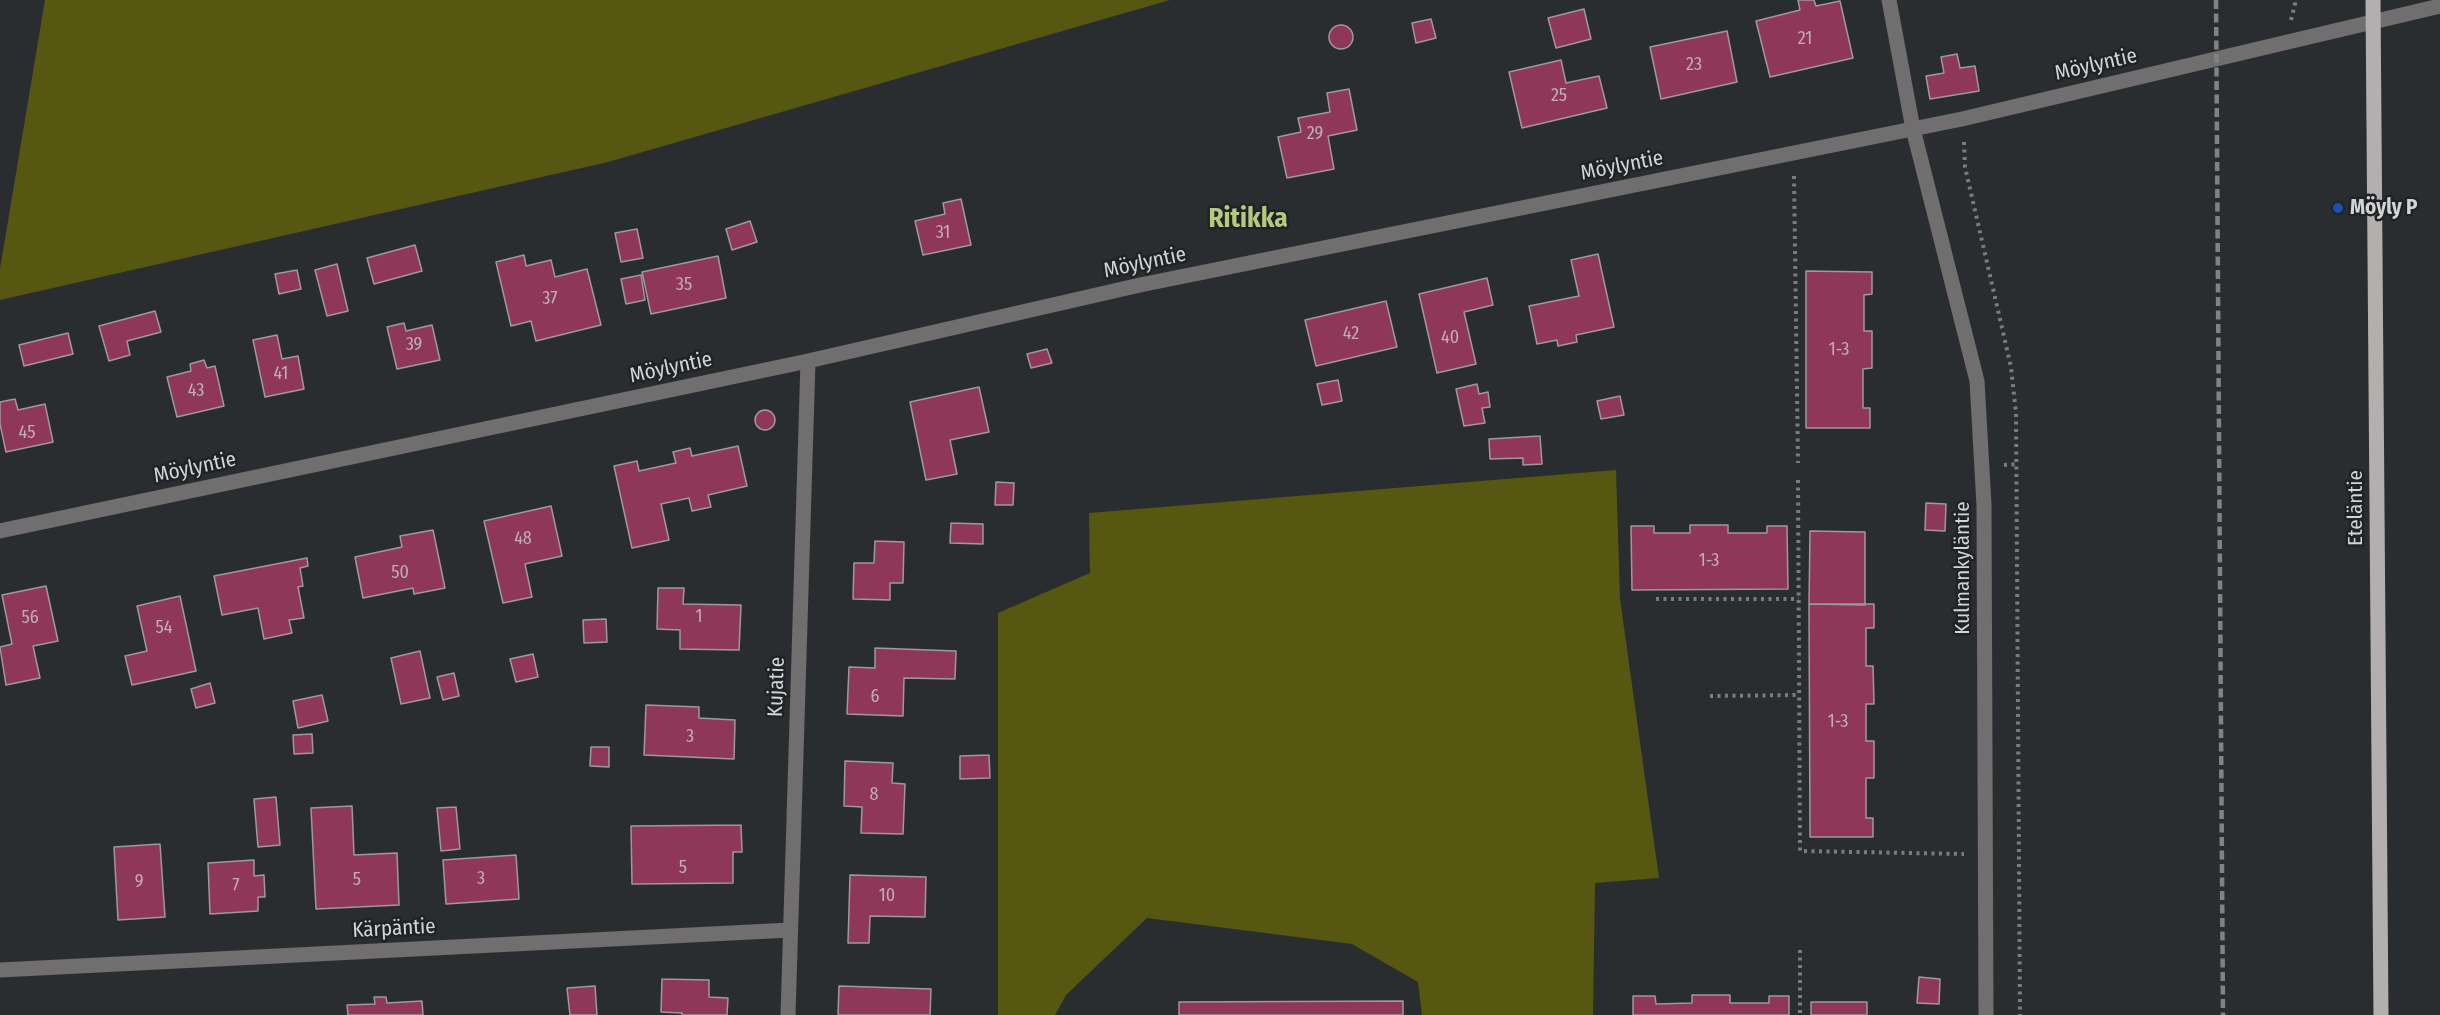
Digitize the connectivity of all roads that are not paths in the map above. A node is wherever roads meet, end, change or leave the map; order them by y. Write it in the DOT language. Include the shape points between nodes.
graph roads {
  1 [pos="1889,0"];
  2 [pos="2373,0"];
  3 [pos="2440,6"];
  4 [pos="2373,23"];
  5 [pos="1913,129"];
  6 [pos="808,361"];
  7 [pos="0,531"];
  8 [pos="790,930"];
  9 [pos="0,969"];
  10 [pos="788,1015"];
  11 [pos="1986,1015"];
  12 [pos="2381,1015"];
  1 -- 5 [label="street, Kulmankyläntie"];
  2 -- 4 [label="main road, Eteläntie"];
  3 -- 4 [label="street, Möylyntie"];
  4 -- 5 [label="street, Möylyntie"];
  4 -- 12 [label="main road, Eteläntie"];
  5 -- 6 [label="street, Möylyntie" via="1140,285"];
  5 -- 11 [label="street, Kulmankyläntie" via="1977,381 1984,505"];
  6 -- 7 [label="street, Möylyntie"];
  6 -- 8 [label="street, Kujatie"];
  8 -- 9 [label="street, Kärpäntie"];
  8 -- 10 [label="street, Kujatie"];
}
